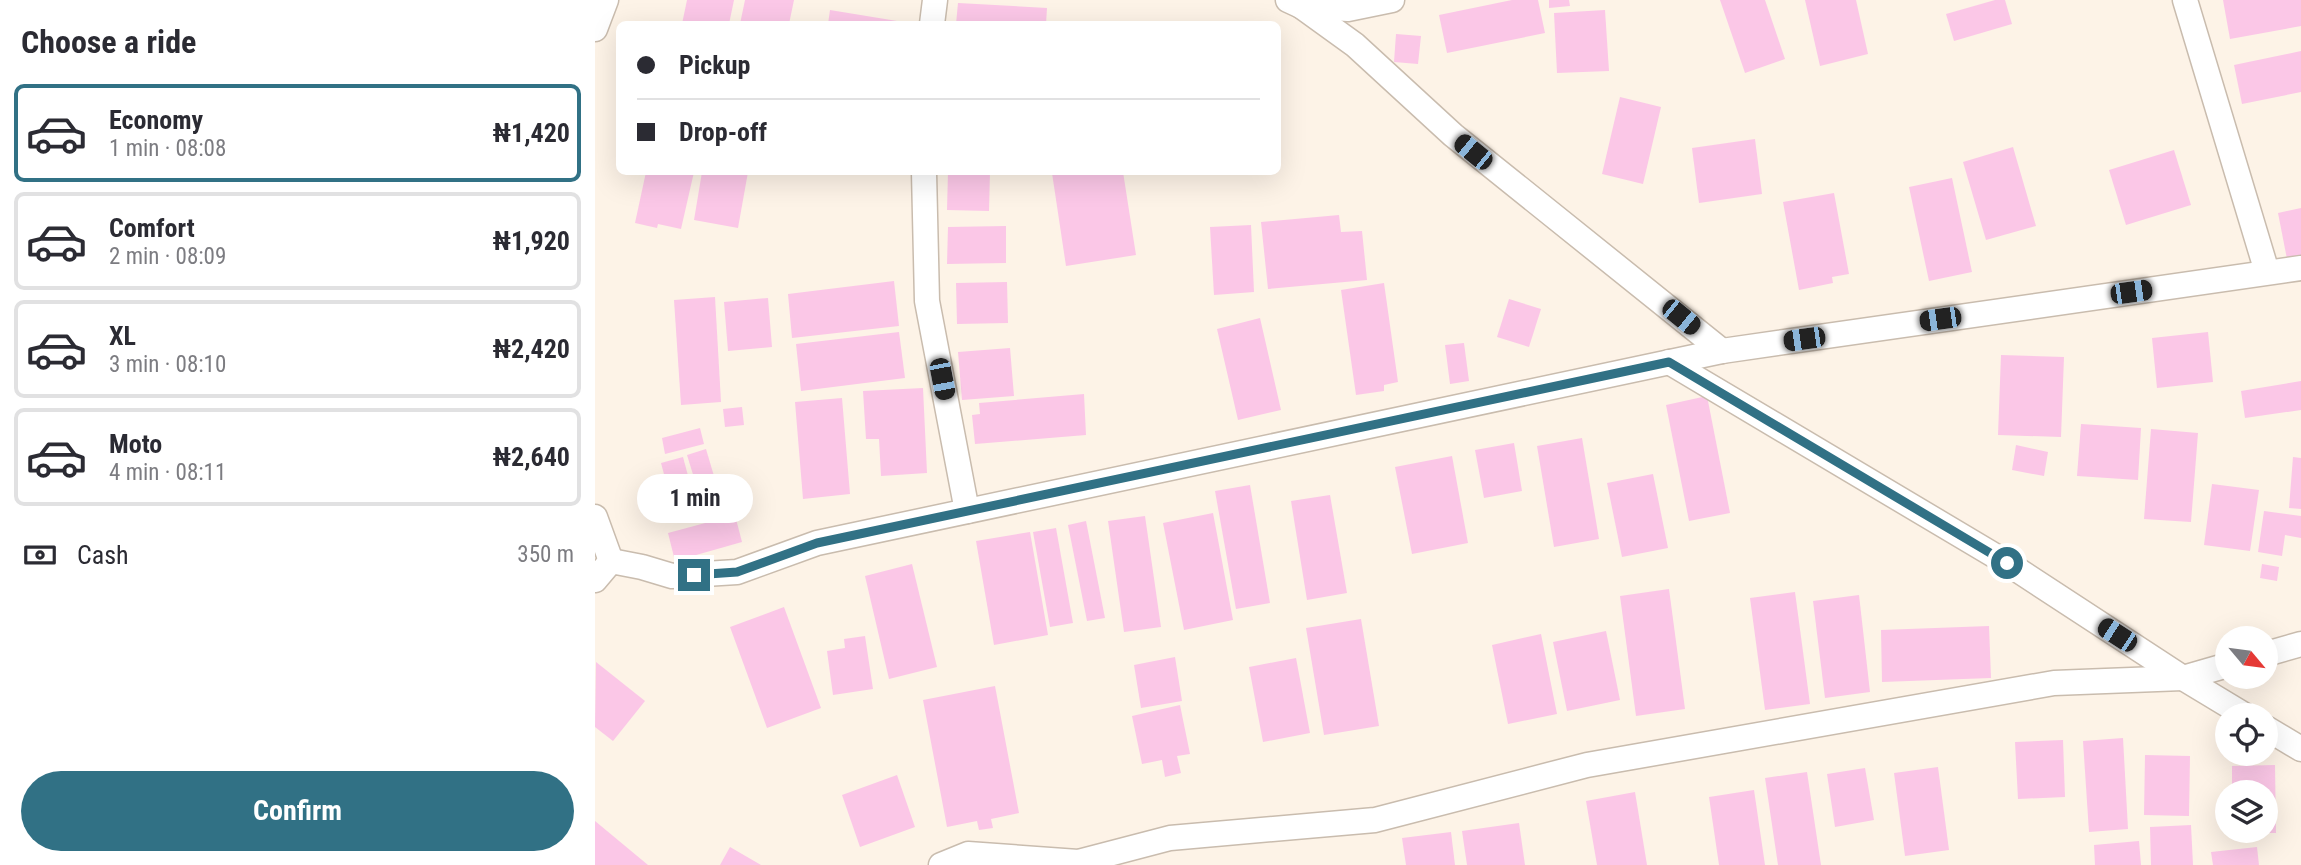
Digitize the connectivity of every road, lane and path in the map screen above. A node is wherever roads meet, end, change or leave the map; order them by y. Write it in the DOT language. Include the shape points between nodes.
graph roads {
  1 [pos="606,0"];
  2 [pos="935,0"];
  3 [pos="1392,0"];
  4 [pos="2185,0"];
  5 [pos="1297,2"];
  6 [pos="932,21"];
  7 [pos="595,29"];
  8 [pos="924,175"];
  9 [pos="2301,268"];
  10 [pos="2267,272"];
  11 [pos="1722,351"];
  12 [pos="1669,362"];
  13 [pos="967,511"];
  14 [pos="595,517"];
  15 [pos="611,561"];
  16 [pos="595,580"];
  17 [pos="2301,644"];
  18 [pos="2279,650"];
  19 [pos="2215,669"];
  20 [pos="2183,678"];
  21 [pos="2224,703"];
  22 [pos="2278,735"];
  23 [pos="2301,749"];
  24 [pos="941,865"];
  1 -- 7 [label="street"];
  2 -- 6 [label="street"];
  3 -- 5 [label="street" via="1348,9"];
  4 -- 10 [label="street"];
  5 -- 11 [label="street" via="1355,45 1453,135"];
  8 -- 13 [label="street" via="927,300"];
  9 -- 10 [label="street"];
  10 -- 11 [label="street"];
  11 -- 12 [label="street"];
  12 -- 13 [label="street"];
  12 -- 20 [label="street" via="2007,563"];
  13 -- 15 [label="street" via="817,543 737,572 672,576"];
  14 -- 15 [label="street"];
  15 -- 16 [label="street"];
  17 -- 18 [label="street"];
  19 -- 20 [label="street"];
  20 -- 21 [label="street"];
  20 -- 24 [label="street" via="2054,682 1587,765 1375,820 1170,838 1077,862 968,854"];
  22 -- 23 [label="street"];
}
